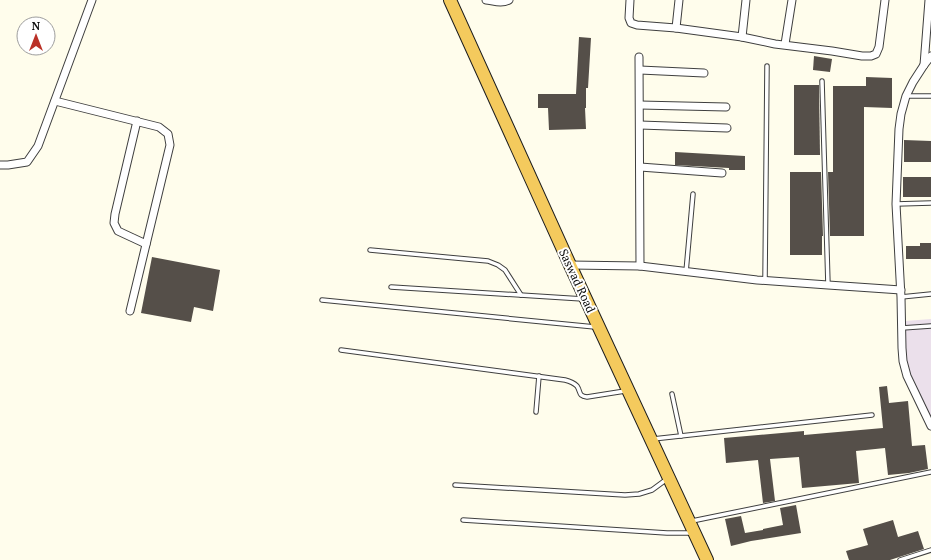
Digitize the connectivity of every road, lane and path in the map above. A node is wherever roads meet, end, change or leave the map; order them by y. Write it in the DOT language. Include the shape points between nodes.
graph roads {
  1 [pos="92,0"];
  2 [pos="450,0"];
  3 [pos="486,0"];
  4 [pos="509,0"];
  5 [pos="630,0"];
  6 [pos="679,0"];
  7 [pos="746,0"];
  8 [pos="792,0"];
  9 [pos="885,0"];
  10 [pos="929,0"];
  11 [pos="676,28"];
  12 [pos="742,37"];
  13 [pos="785,44"];
  14 [pos="931,56"];
  15 [pos="639,57"];
  16 [pos="924,65"];
  17 [pos="767,66"];
  18 [pos="640,70"];
  19 [pos="704,73"];
  20 [pos="822,81"];
  21 [pos="906,96"];
  22 [pos="931,96"];
  23 [pos="55,101"];
  24 [pos="640,105"];
  25 [pos="726,107"];
  26 [pos="138,122"];
  27 [pos="640,125"];
  28 [pos="727,128"];
  29 [pos="0,165"];
  30 [pos="640,168"];
  31 [pos="722,173"];
  32 [pos="693,194"];
  33 [pos="931,203"];
  34 [pos="896,204"];
  35 [pos="146,244"];
  36 [pos="370,250"];
  37 [pos="570,265"];
  38 [pos="640,266"];
  39 [pos="686,272"];
  40 [pos="765,280"];
  41 [pos="828,286"];
  42 [pos="391,287"];
  43 [pos="901,294"];
  44 [pos="931,294"];
  45 [pos="521,295"];
  46 [pos="586,299"];
  47 [pos="322,300"];
  48 [pos="130,311"];
  49 [pos="931,326"];
  50 [pos="599,328"];
  51 [pos="902,328"];
  52 [pos="341,350"];
  53 [pos="539,376"];
  54 [pos="628,391"];
  55 [pos="672,394"];
  56 [pos="536,412"];
  57 [pos="872,416"];
  58 [pos="931,426"];
  59 [pos="681,436"];
  60 [pos="650,439"];
  61 [pos="931,472"];
  62 [pos="668,478"];
  63 [pos="455,485"];
  64 [pos="463,520"];
  65 [pos="689,522"];
  66 [pos="694,533"];
  67 [pos="931,550"];
  68 [pos="707,560"];
  69 [pos="900,560"];
  1 -- 23 [label="street"];
  2 -- 37 [label="highway, Saswad Road"];
  3 -- 4 [label="street"];
  5 -- 11 [label="street" via="631,23"];
  6 -- 11 [label="street"];
  7 -- 12 [label="street"];
  8 -- 13 [label="street"];
  9 -- 13 [label="street" via="876,54 862,56"];
  10 -- 16 [label="street"];
  11 -- 12 [label="street"];
  12 -- 13 [label="street"];
  14 -- 16 [label="street"];
  15 -- 18 [label="street"];
  16 -- 21 [label="street"];
  17 -- 40 [label="lane"];
  18 -- 19 [label="street"];
  18 -- 24 [label="street"];
  20 -- 41 [label="lane"];
  21 -- 22 [label="lane"];
  21 -- 34 [label="street" via="899,129"];
  23 -- 26 [label="street"];
  23 -- 29 [label="street" via="38,146 27,162"];
  24 -- 25 [label="street"];
  24 -- 27 [label="street"];
  26 -- 35 [label="street" via="114,223 118,231"];
  26 -- 35 [label="street" via="159,127 168,134 170,145"];
  27 -- 28 [label="street"];
  27 -- 30 [label="street"];
  30 -- 31 [label="street"];
  30 -- 38 [label="street"];
  32 -- 39 [label="lane"];
  33 -- 34 [label="lane"];
  34 -- 43 [label="street"];
  35 -- 48 [label="street"];
  36 -- 45 [label="lane" via="488,261 505,270"];
  37 -- 38 [label="street"];
  37 -- 46 [label="highway, Saswad Road"];
  38 -- 39 [label="street"];
  39 -- 40 [label="street"];
  40 -- 41 [label="street"];
  41 -- 43 [label="street"];
  42 -- 45 [label="lane"];
  43 -- 44 [label="lane"];
  43 -- 51 [label="street"];
  45 -- 46 [label="lane"];
  46 -- 50 [label="highway, Saswad Road"];
  47 -- 50 [label="lane"];
  49 -- 51 [label="lane"];
  50 -- 54 [label="highway, Saswad Road"];
  51 -- 58 [label="street" via="905,370"];
  52 -- 53 [label="lane"];
  53 -- 54 [label="lane" via="572,382 583,397"];
  53 -- 56 [label="lane"];
  54 -- 60 [label="highway, Saswad Road"];
  55 -- 59 [label="lane"];
  57 -- 59 [label="lane"];
  59 -- 60 [label="lane"];
  60 -- 62 [label="highway, Saswad Road"];
  61 -- 65 [label="lane"];
  62 -- 63 [label="lane" via="652,490 624,495"];
  62 -- 65 [label="highway, Saswad Road"];
  64 -- 66 [label="lane"];
  65 -- 66 [label="highway, Saswad Road"];
  66 -- 68 [label="highway, Saswad Road"];
  67 -- 69 [label="lane"];
}
